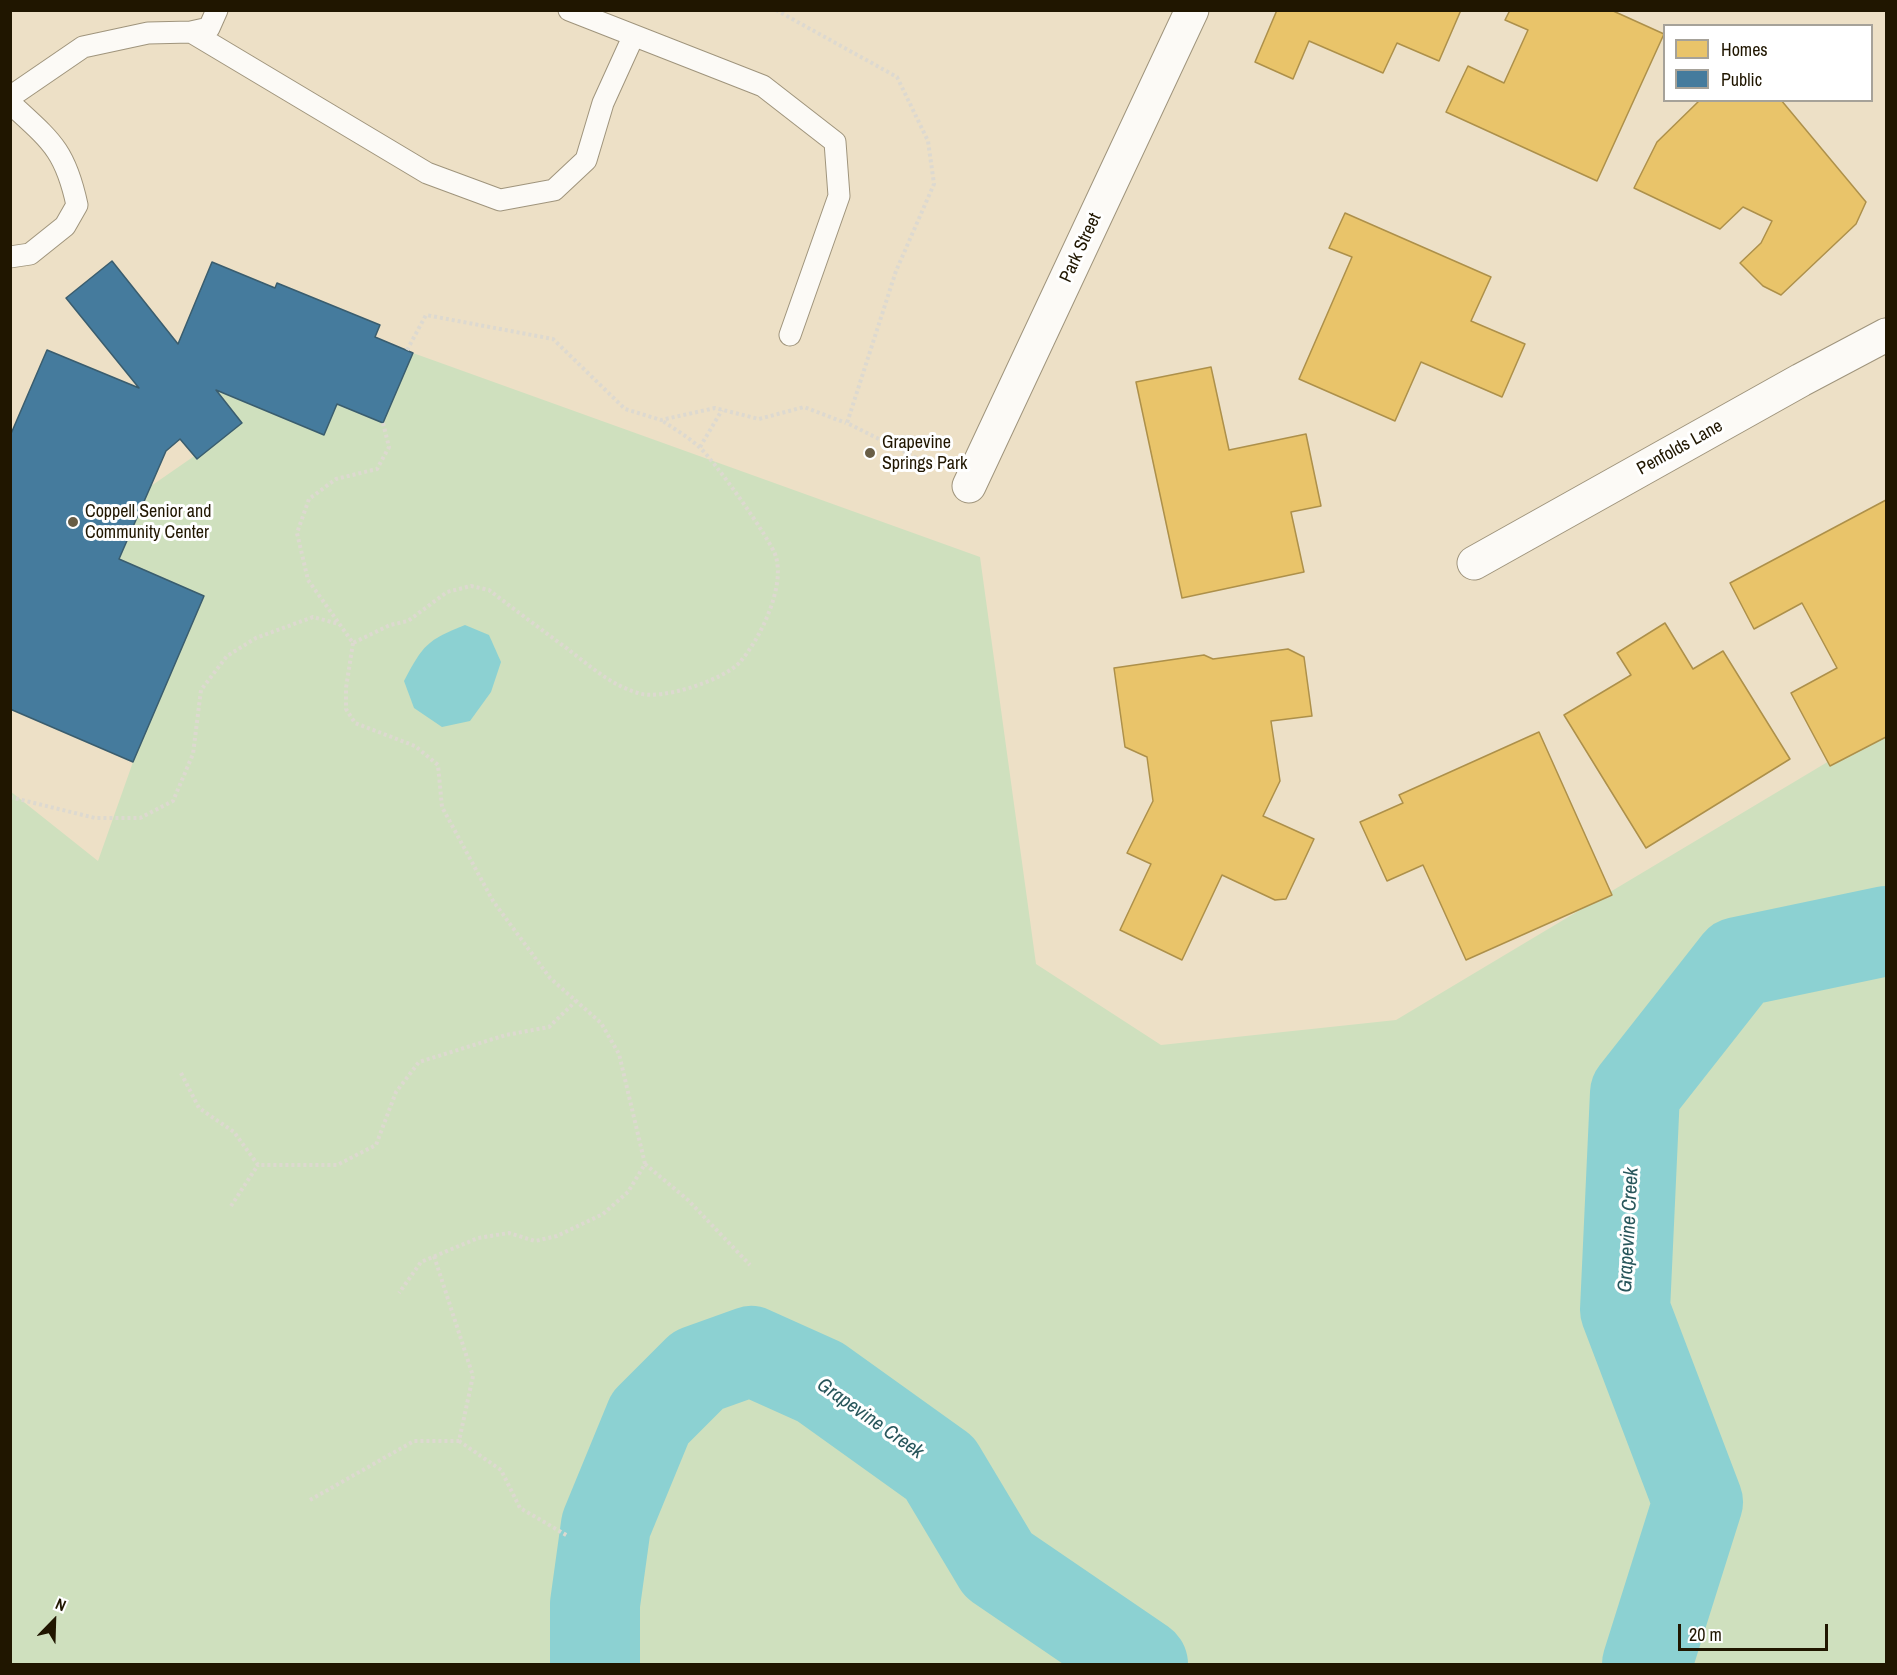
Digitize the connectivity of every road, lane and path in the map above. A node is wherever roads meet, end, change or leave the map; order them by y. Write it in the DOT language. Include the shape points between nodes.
graph roads {
  1 [pos="217,10"];
  2 [pos="569,10"];
  3 [pos="776,10"];
  4 [pos="1192,10"];
  5 [pos="191,32"];
  6 [pos="633,37"];
  7 [pos="10,97"];
  8 [pos="10,103"];
  9 [pos="10,256"];
  10 [pos="790,335"];
  11 [pos="1887,335"];
  12 [pos="407,350"];
  13 [pos="722,410"];
  14 [pos="661,420"];
  15 [pos="383,423"];
  16 [pos="847,423"];
  17 [pos="700,447"];
  18 [pos="969,486"];
  19 [pos="1474,563"];
  20 [pos="340,625"];
  21 [pos="353,643"];
  22 [pos="10,797"];
  23 [pos="576,1001"];
  24 [pos="181,1073"];
  25 [pos="645,1164"];
  26 [pos="258,1165"];
  27 [pos="231,1206"];
  28 [pos="434,1256"];
  29 [pos="750,1265"];
  30 [pos="399,1293"];
  31 [pos="459,1441"];
  32 [pos="310,1500"];
  33 [pos="568,1536"];
  1 -- 5 [label="lane" via="208,28"];
  2 -- 6 [label="lane"];
  3 -- 16 [label="path" via="897,77 928,141 934,184 896,271"];
  4 -- 18 [label="street, Park Street"];
  5 -- 6 [label="lane" via="427,173 500,200 554,190 586,160 603,103"];
  5 -- 7 [label="lane" via="148,33 83,47"];
  6 -- 10 [label="lane" via="763,86 835,142 839,196"];
  8 -- 9 [label="lane" via="56,145 71,176 77,205 65,226 30,254"];
  11 -- 19 [label="street, Penfolds Lane"];
  12 -- 14 [label="path" via="426,315 552,339 625,409"];
  13 -- 14 [label="path" via="715,408"];
  13 -- 16 [label="path" via="759,419 804,407"];
  13 -- 17 [label="path"];
  14 -- 17 [label="path"];
  15 -- 20 [label="path" via="389,447 377,470 336,479 309,499 297,533 308,580"];
  16 -- 18 [label="path"];
  17 -- 21 [label="path" via="766,536 777,558 772,602 761,631 738,664 673,693 641,694 615,684 489,590 471,586 447,592 408,621"];
  20 -- 21 [label="path"];
  20 -- 22 [label="path" via="313,617 256,638 227,656 201,690 192,754 173,801 140,818 95,818"];
  21 -- 23 [label="path" via="345,688 346,709 355,723 416,746 438,765 442,807 493,901 550,978"];
  23 -- 25 [label="path" via="601,1023 619,1054"];
  23 -- 26 [label="path" via="549,1027 506,1035 419,1062 396,1092 376,1145 337,1165"];
  24 -- 26 [label="path" via="199,1108 234,1132"];
  25 -- 28 [label="path" via="628,1192 603,1214 557,1236 535,1241 509,1233 478,1238"];
  25 -- 29 [label="path" via="688,1200"];
  26 -- 27 [label="path"];
  28 -- 30 [label="path" via="421,1262"];
  28 -- 31 [label="path" via="473,1376"];
  31 -- 32 [label="path" via="414,1442"];
  31 -- 33 [label="path" via="501,1470 520,1508"];
}
